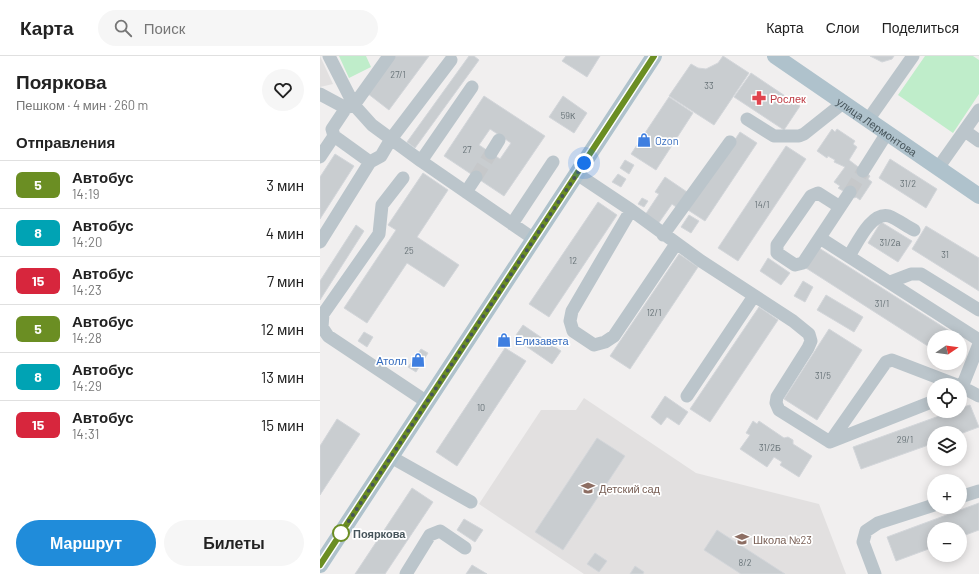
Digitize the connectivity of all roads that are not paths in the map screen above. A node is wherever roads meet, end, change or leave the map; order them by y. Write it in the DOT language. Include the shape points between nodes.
graph roads {
  1 [pos="329,56"];
  2 [pos="389,56"];
  3 [pos="654,56"];
  4 [pos="913,56"];
  5 [pos="778,57"];
  6 [pos="451,60"];
  7 [pos="472,87"];
  8 [pos="321,96"];
  9 [pos="843,103"];
  10 [pos="350,106"];
  11 [pos="979,110"];
  12 [pos="747,119"];
  13 [pos="868,120"];
  14 [pos="965,131"];
  15 [pos="887,133"];
  16 [pos="334,136"];
  17 [pos="391,139"];
  18 [pos="499,140"];
  19 [pos="979,141"];
  20 [pos="730,142"];
  21 [pos="491,153"];
  22 [pos="320,157"];
  23 [pos="421,160"];
  24 [pos="370,162"];
  25 [pos="553,162"];
  26 [pos="938,168"];
  27 [pos="863,171"];
  28 [pos="577,174"];
  29 [pos="476,177"];
  30 [pos="403,178"];
  31 [pos="466,192"];
  32 [pos="850,192"];
  33 [pos="979,196"];
  34 [pos="840,207"];
  35 [pos="631,210"];
  36 [pos="512,224"];
  37 [pos="914,230"];
  38 [pos="663,235"];
  39 [pos="820,238"];
  40 [pos="534,239"];
  41 [pos="320,242"];
  42 [pos="676,244"];
  43 [pos="849,256"];
  44 [pos="890,282"];
  45 [pos="754,296"];
  46 [pos="979,310"];
  47 [pos="979,340"];
  48 [pos="979,344"];
  49 [pos="939,378"];
  50 [pos="964,378"];
  51 [pos="967,390"];
  52 [pos="687,396"];
  53 [pos="979,396"];
  54 [pos="427,402"];
  55 [pos="927,404"];
  56 [pos="830,442"];
  57 [pos="391,457"];
  58 [pos="979,491"];
  59 [pos="967,495"];
  60 [pos="471,502"];
  61 [pos="927,507"];
  62 [pos="465,548"];
  63 [pos="320,565"];
  64 [pos="406,574"];
  65 [pos="875,574"];
  1 -- 10 [label="lane"];
  2 -- 10 [label="lane"];
  3 -- 28 [label="main road"];
  4 -- 13 [label="lane"];
  5 -- 9 [label="main road, улица Лермонтова"];
  6 -- 17 [label="lane"];
  7 -- 23 [label="lane"];
  8 -- 10 [label="lane"];
  9 -- 12 [label="lane" via="799,136 774,136"];
  9 -- 13 [label="main road, улица Лермонтова"];
  10 -- 16 [label="lane" via="332,129"];
  10 -- 17 [label="lane"];
  11 -- 14 [label="lane"];
  13 -- 15 [label="main road, улица Лермонтова"];
  14 -- 19 [label="lane"];
  14 -- 26 [label="lane"];
  15 -- 26 [label="main road, улица Лермонтова"];
  15 -- 27 [label="lane"];
  16 -- 22 [label="lane"];
  16 -- 24 [label="lane"];
  17 -- 23 [label="lane"];
  17 -- 24 [label="lane" via="381,156"];
  18 -- 21 [label="lane"];
  20 -- 38 [label="lane"];
  23 -- 31 [label="lane"];
  24 -- 41 [label="lane"];
  25 -- 36 [label="lane"];
  26 -- 33 [label="main road, улица Лермонтова"];
  28 -- 35 [label="lane"];
  28 -- 40 [label="main road"];
  29 -- 31 [label="lane"];
  30 -- 54 [label="lane" via="382,205 379,234 323,314 322,327 328,336"];
  31 -- 36 [label="lane"];
  32 -- 34 [label="lane"];
  34 -- 39 [label="lane"];
  34 -- 39 [label="lane" via="818,193 811,196 777,245 777,253 795,265 800,264"];
  35 -- 38 [label="lane"];
  35 -- 42 [label="lane" via="572,311 570,321 573,331 594,345 614,336"];
  36 -- 40 [label="lane"];
  37 -- 43 [label="lane" via="889,216 881,216 872,220"];
  38 -- 42 [label="lane"];
  39 -- 43 [label="lane"];
  40 -- 54 [label="main road"];
  42 -- 45 [label="lane"];
  43 -- 44 [label="lane"];
  44 -- 46 [label="lane" via="911,274 921,274"];
  44 -- 47 [label="lane"];
  45 -- 52 [label="lane"];
  45 -- 56 [label="lane" via="809,334 811,341 808,348 777,397 776,404 779,410"];
  48 -- 50 [label="lane"];
  49 -- 56 [label="lane" via="889,360"];
  51 -- 53 [label="lane"];
  54 -- 57 [label="main road"];
  55 -- 56 [label="lane"];
  57 -- 60 [label="lane"];
  57 -- 63 [label="main road"];
  58 -- 59 [label="lane"];
  61 -- 65 [label="lane" via="878,523 866,531 863,542"];
  62 -- 64 [label="lane" via="440,532 430,535"];
}
